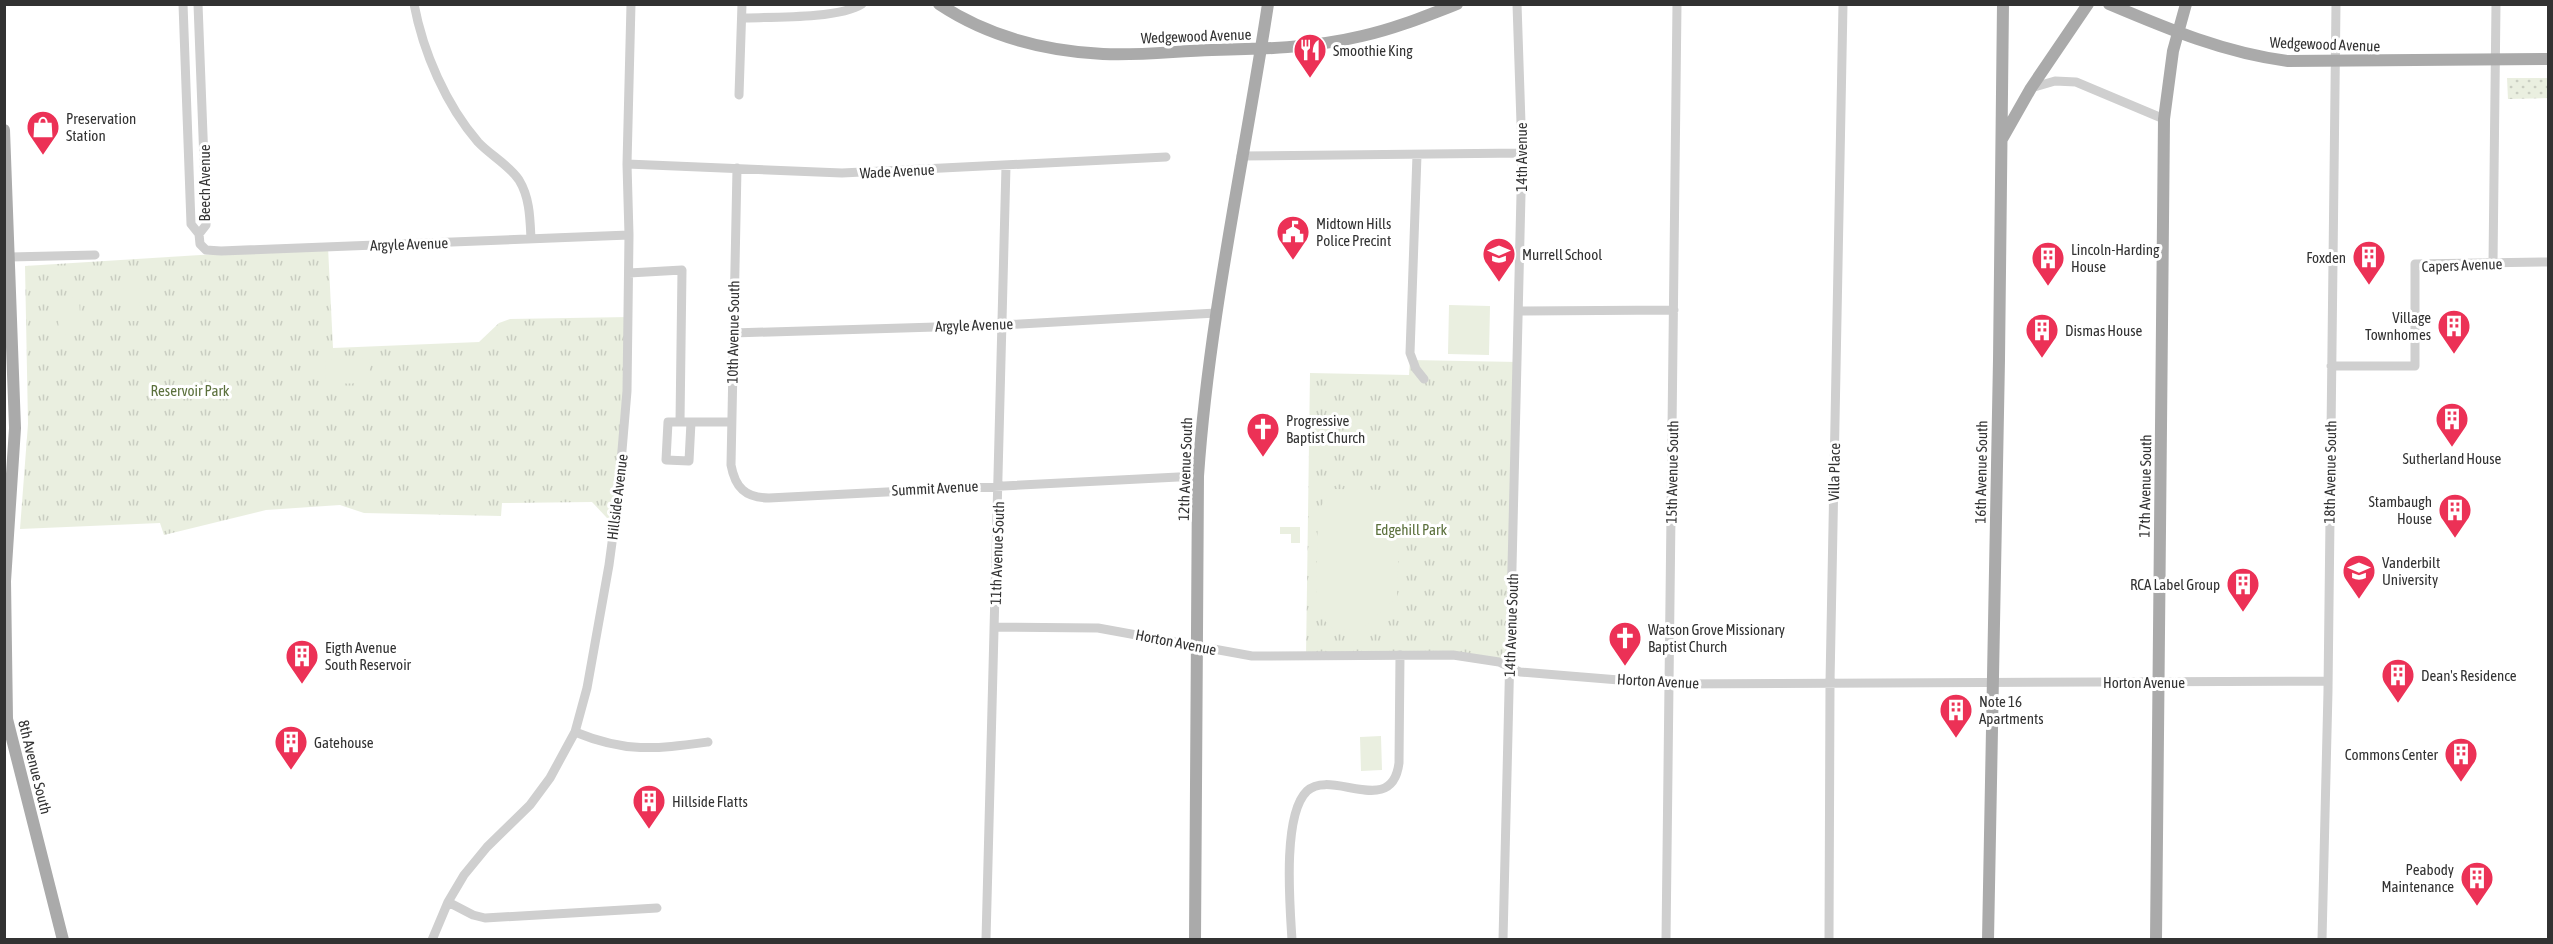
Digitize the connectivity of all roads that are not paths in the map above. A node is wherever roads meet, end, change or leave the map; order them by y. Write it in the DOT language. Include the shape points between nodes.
graph roads {
  1 [pos="183,4"];
  2 [pos="198,4"];
  3 [pos="414,4"];
  4 [pos="630,4"];
  5 [pos="742,4"];
  6 [pos="862,4"];
  7 [pos="939,4"];
  8 [pos="1268,4"];
  9 [pos="1457,4"];
  10 [pos="1517,4"];
  11 [pos="1677,4"];
  12 [pos="1843,4"];
  13 [pos="2003,4"];
  14 [pos="2088,4"];
  15 [pos="2109,4"];
  16 [pos="2186,4"];
  17 [pos="2336,4"];
  18 [pos="2496,4"];
  19 [pos="742,18"];
  20 [pos="2177,33"];
  21 [pos="1261,49"];
  22 [pos="2548,59"];
  23 [pos="2495,60"];
  24 [pos="2334,62"];
  25 [pos="201,81"];
  26 [pos="186,82"];
  27 [pos="2031,88"];
  28 [pos="739,95"];
  29 [pos="2164,119"];
  30 [pos="4,130"];
  31 [pos="2001,140"];
  32 [pos="1522,153"];
  33 [pos="1417,155"];
  34 [pos="1241,156"];
  35 [pos="1166,157"];
  36 [pos="627,165"];
  37 [pos="1006,166"];
  38 [pos="737,168"];
  39 [pos="7,224"];
  40 [pos="199,234"];
  41 [pos="629,235"];
  42 [pos="531,239"];
  43 [pos="95,255"];
  44 [pos="10,257"];
  45 [pos="2548,262"];
  46 [pos="2493,263"];
  47 [pos="629,273"];
  48 [pos="1519,310"];
  49 [pos="1674,310"];
  50 [pos="1216,313"];
  51 [pos="1002,325"];
  52 [pos="733,333"];
  53 [pos="2331,366"];
  54 [pos="1424,380"];
  55 [pos="680,422"];
  56 [pos="690,422"];
  57 [pos="731,422"];
  58 [pos="10,436"];
  59 [pos="1198,476"];
  60 [pos="999,484"];
  61 [pos="744,493"];
  62 [pos="994,627"];
  63 [pos="1198,646"];
  64 [pos="1400,655"];
  65 [pos="1510,667"];
  66 [pos="1992,681"];
  67 [pos="2328,681"];
  68 [pos="2158,682"];
  69 [pos="1830,683"];
  70 [pos="1668,684"];
  71 [pos="6,719"];
  72 [pos="575,732"];
  73 [pos="708,742"];
  74 [pos="448,902"];
  75 [pos="657,908"];
  76 [pos="63,939"];
  77 [pos="432,939"];
  78 [pos="986,939"];
  79 [pos="1195,939"];
  80 [pos="1292,939"];
  81 [pos="1503,939"];
  82 [pos="1666,939"];
  83 [pos="1829,939"];
  84 [pos="1988,939"];
  85 [pos="2156,939"];
  86 [pos="2322,939"];
  1 -- 26 [label="street, Beech Avenue"];
  2 -- 25 [label="street, Beech Avenue"];
  3 -- 42 [label="street" via="418,27 438,78 458,114 479,143 519,180 529,209"];
  4 -- 36 [label="street, Hillside Avenue"];
  5 -- 19 [label="street"];
  6 -- 19 [label="street" via="849,11"];
  7 -- 21 [label="main road, Wedgewood Avenue" via="997,34 1045,46 1103,54"];
  8 -- 21 [label="main road, 12th Avenue South"];
  9 -- 21 [label="main road, Wedgewood Avenue" via="1364,36"];
  10 -- 32 [label="street, 14th Avenue"];
  11 -- 49 [label="street, 15th Avenue South"];
  12 -- 69 [label="street, Villa Place"];
  13 -- 31 [label="main road, 16th Avenue South"];
  14 -- 27 [label="main road"];
  15 -- 20 [label="main road, Wedgewood Avenue"];
  16 -- 20 [label="main road, 17th Avenue South"];
  17 -- 24 [label="street, 18th Avenue South"];
  18 -- 23 [label="street"];
  19 -- 28 [label="street"];
  20 -- 24 [label="main road, Wedgewood Avenue" via="2251,56"];
  20 -- 29 [label="main road, 17th Avenue South"];
  21 -- 34 [label="main road, 12th Avenue South"];
  22 -- 23 [label="main road, Wedgewood Avenue"];
  23 -- 24 [label="main road, Wedgewood Avenue"];
  23 -- 46 [label="street"];
  24 -- 53 [label="street, 18th Avenue South"];
  25 -- 26 [label="street"];
  25 -- 40 [label="street, Beech Avenue" via="206,225"];
  26 -- 40 [label="street, Beech Avenue" via="191,224"];
  27 -- 29 [label="street" via="2055,81 2076,82"];
  27 -- 31 [label="main road"];
  29 -- 68 [label="main road, 17th Avenue South"];
  30 -- 39 [label="main road, 8th Avenue South"];
  31 -- 66 [label="main road, 16th Avenue South"];
  32 -- 33 [label="street"];
  32 -- 48 [label="street, 14th Avenue"];
  33 -- 34 [label="street"];
  33 -- 54 [label="street" via="1410,353"];
  34 -- 50 [label="main road, 12th Avenue South"];
  35 -- 37 [label="street, Wade Avenue"];
  36 -- 38 [label="street, Wade Avenue"];
  36 -- 41 [label="street, Hillside Avenue"];
  37 -- 38 [label="street, Wade Avenue" via="842,173"];
  37 -- 51 [label="street, 11th Avenue South"];
  38 -- 52 [label="street, 10th Avenue South"];
  39 -- 44 [label="main road, 8th Avenue South"];
  40 -- 42 [label="street, Argyle Avenue" via="200,244 206,250"];
  41 -- 42 [label="street, Argyle Avenue"];
  41 -- 47 [label="street, Hillside Avenue"];
  43 -- 44 [label="street"];
  44 -- 58 [label="main road, 8th Avenue South"];
  45 -- 46 [label="street, Capers Avenue"];
  46 -- 53 [label="street, Capers Avenue" via="2415,264 2415,366"];
  47 -- 55 [label="street" via="682,270"];
  47 -- 72 [label="street, Hillside Avenue" via="627,392 618,498 588,688"];
  48 -- 49 [label="street"];
  48 -- 65 [label="street, 14th Avenue South"];
  49 -- 70 [label="street, 15th Avenue South"];
  50 -- 51 [label="street, Argyle Avenue"];
  50 -- 59 [label="main road, 12th Avenue South" via="1203,402"];
  51 -- 52 [label="street, Argyle Avenue"];
  51 -- 60 [label="street, 11th Avenue South"];
  52 -- 57 [label="street, 10th Avenue South"];
  53 -- 67 [label="street, 18th Avenue South"];
  55 -- 56 [label="street"];
  55 -- 56 [label="street" via="668,422 666,460 689,461"];
  56 -- 57 [label="street"];
  57 -- 61 [label="street, 10th Avenue South" via="732,473"];
  58 -- 71 [label="main road, 8th Avenue South" via="4,581"];
  59 -- 60 [label="street, Summit Avenue"];
  59 -- 63 [label="main road, 12th Avenue South"];
  60 -- 61 [label="street, Summit Avenue" via="769,498"];
  60 -- 62 [label="street, 11th Avenue South"];
  62 -- 63 [label="street, Horton Avenue" via="1098,628"];
  62 -- 78 [label="street, 11th Avenue South"];
  63 -- 64 [label="street, Horton Avenue" via="1252,656"];
  63 -- 79 [label="main road, 12th Avenue South"];
  64 -- 65 [label="street, Horton Avenue" via="1454,655"];
  64 -- 80 [label="street" via="1398,763 1393,779 1372,791 1316,786 1299,803 1289,862"];
  65 -- 70 [label="street, Horton Avenue" via="1520,672"];
  65 -- 81 [label="street, 14th Avenue South"];
  66 -- 68 [label="street, Horton Avenue"];
  66 -- 69 [label="street, Horton Avenue"];
  66 -- 84 [label="main road, 16th Avenue South"];
  67 -- 68 [label="street, Horton Avenue"];
  67 -- 86 [label="street, 18th Avenue South"];
  68 -- 85 [label="main road, 17th Avenue South"];
  69 -- 70 [label="street, Horton Avenue"];
  69 -- 83 [label="street, Villa Place"];
  70 -- 82 [label="street, 15th Avenue South"];
  71 -- 76 [label="main road, 8th Avenue South"];
  72 -- 73 [label="street" via="620,747 643,749"];
  72 -- 74 [label="street, Hillside Avenue" via="539,793 480,855"];
  74 -- 75 [label="street" via="485,918"];
  74 -- 77 [label="street, Hillside Avenue"];
}
